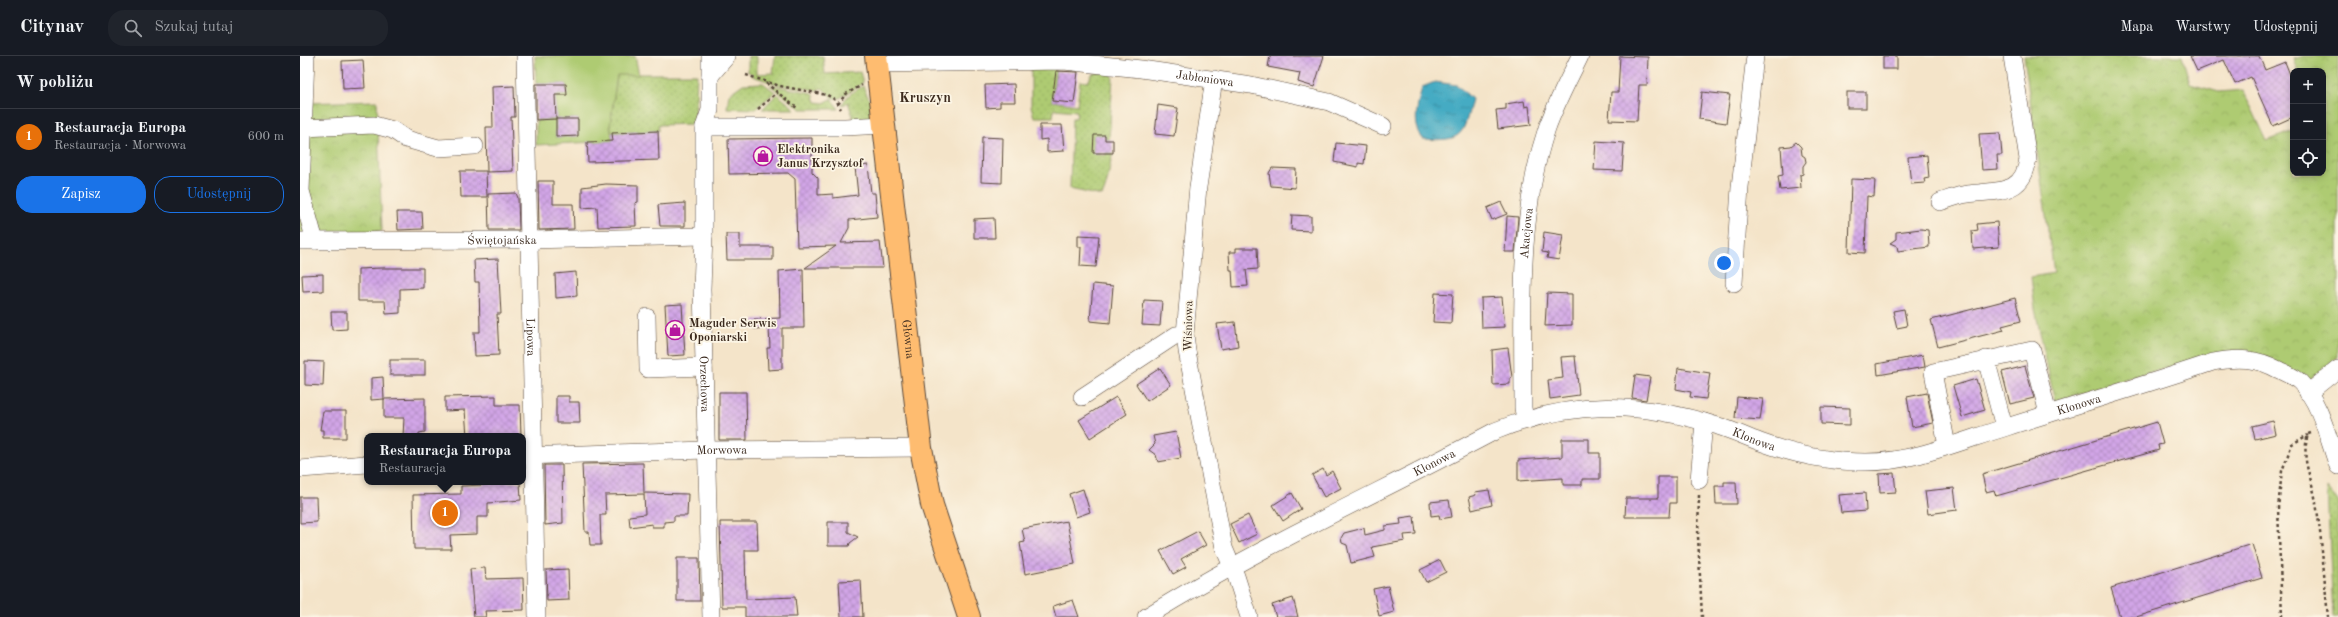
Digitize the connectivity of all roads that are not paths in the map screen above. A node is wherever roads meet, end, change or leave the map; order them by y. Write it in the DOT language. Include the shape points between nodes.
graph roads {
  1 [pos="306,56"];
  2 [pos="524,56"];
  3 [pos="710,56"];
  4 [pos="726,56"];
  5 [pos="1580,56"];
  6 [pos="1756,56"];
  7 [pos="2012,56"];
  8 [pos="876,60"];
  9 [pos="710,76"];
  10 [pos="1214,79"];
  11 [pos="884,125"];
  12 [pos="1383,126"];
  13 [pos="704,127"];
  14 [pos="302,128"];
  15 [pos="475,146"];
  16 [pos="1940,202"];
  17 [pos="704,236"];
  18 [pos="528,240"];
  19 [pos="307,241"];
  20 [pos="1734,283"];
  21 [pos="647,317"];
  22 [pos="1185,334"];
  23 [pos="1986,359"];
  24 [pos="704,368"];
  25 [pos="2338,369"];
  26 [pos="2308,393"];
  27 [pos="1082,397"];
  28 [pos="2048,414"];
  29 [pos="1526,419"];
  30 [pos="1704,422"];
  31 [pos="2004,428"];
  32 [pos="1947,446"];
  33 [pos="921,448"];
  34 [pos="706,450"];
  35 [pos="528,456"];
  36 [pos="364,464"];
  37 [pos="2338,466"];
  38 [pos="300,469"];
  39 [pos="1699,480"];
  40 [pos="1232,569"];
  41 [pos="537,617"];
  42 [pos="711,617"];
  43 [pos="969,617"];
  44 [pos="1146,617"];
  45 [pos="1249,617"];
  1 -- 14 [label="street"];
  2 -- 18 [label="street, Lipowa"];
  3 -- 9 [label="street, Orzechowa"];
  4 -- 9 [label="street"];
  5 -- 29 [label="street, Akacjowa" via="1547,128 1534,180 1524,266 1523,408"];
  6 -- 20 [label="street" via="1740,187"];
  7 -- 16 [label="street" via="2028,159 2026,172 2019,183 2007,190 1966,194"];
  8 -- 10 [label="street, Jabłoniowa" via="1064,61"];
  8 -- 11 [label="main road, Główna"];
  9 -- 13 [label="street, Orzechowa" via="710,110"];
  10 -- 12 [label="street, Jabłoniowa" via="1329,102"];
  10 -- 22 [label="street, Wiśniowa" via="1198,187"];
  11 -- 13 [label="street"];
  11 -- 33 [label="main road, Główna"];
  13 -- 17 [label="street, Orzechowa"];
  14 -- 15 [label="street" via="374,125 393,130 406,140 438,148"];
  14 -- 19 [label="street" via="301,191"];
  17 -- 18 [label="street, Świętojańska"];
  17 -- 24 [label="street, Orzechowa"];
  18 -- 19 [label="street, Świętojańska"];
  18 -- 35 [label="street, Lipowa"];
  21 -- 24 [label="street" via="648,369"];
  22 -- 27 [label="street" via="1176,335"];
  22 -- 40 [label="street, Wiśniowa" via="1224,548"];
  23 -- 28 [label="street" via="2032,350"];
  23 -- 31 [label="street"];
  23 -- 32 [label="street" via="1933,372"];
  24 -- 34 [label="street, Orzechowa"];
  25 -- 26 [label="street"];
  26 -- 28 [label="street, Klonowa" via="2299,381 2269,364 2259,360 2233,358"];
  26 -- 37 [label="street, Klonowa"];
  28 -- 31 [label="street, Klonowa"];
  29 -- 30 [label="street, Klonowa" via="1575,409 1624,406"];
  29 -- 40 [label="street, Klonowa" via="1495,431"];
  30 -- 32 [label="street, Klonowa" via="1787,450 1827,459 1886,461"];
  30 -- 39 [label="street"];
  31 -- 32 [label="street, Klonowa"];
  33 -- 34 [label="street, Morwowa"];
  33 -- 43 [label="main road, Główna" via="932,505"];
  34 -- 35 [label="street, Morwowa"];
  34 -- 42 [label="street, Orzechowa"];
  35 -- 41 [label="street, Lipowa"];
  36 -- 38 [label="street"];
  40 -- 44 [label="street, Klonowa"];
  40 -- 45 [label="street, Wiśniowa"];
}
